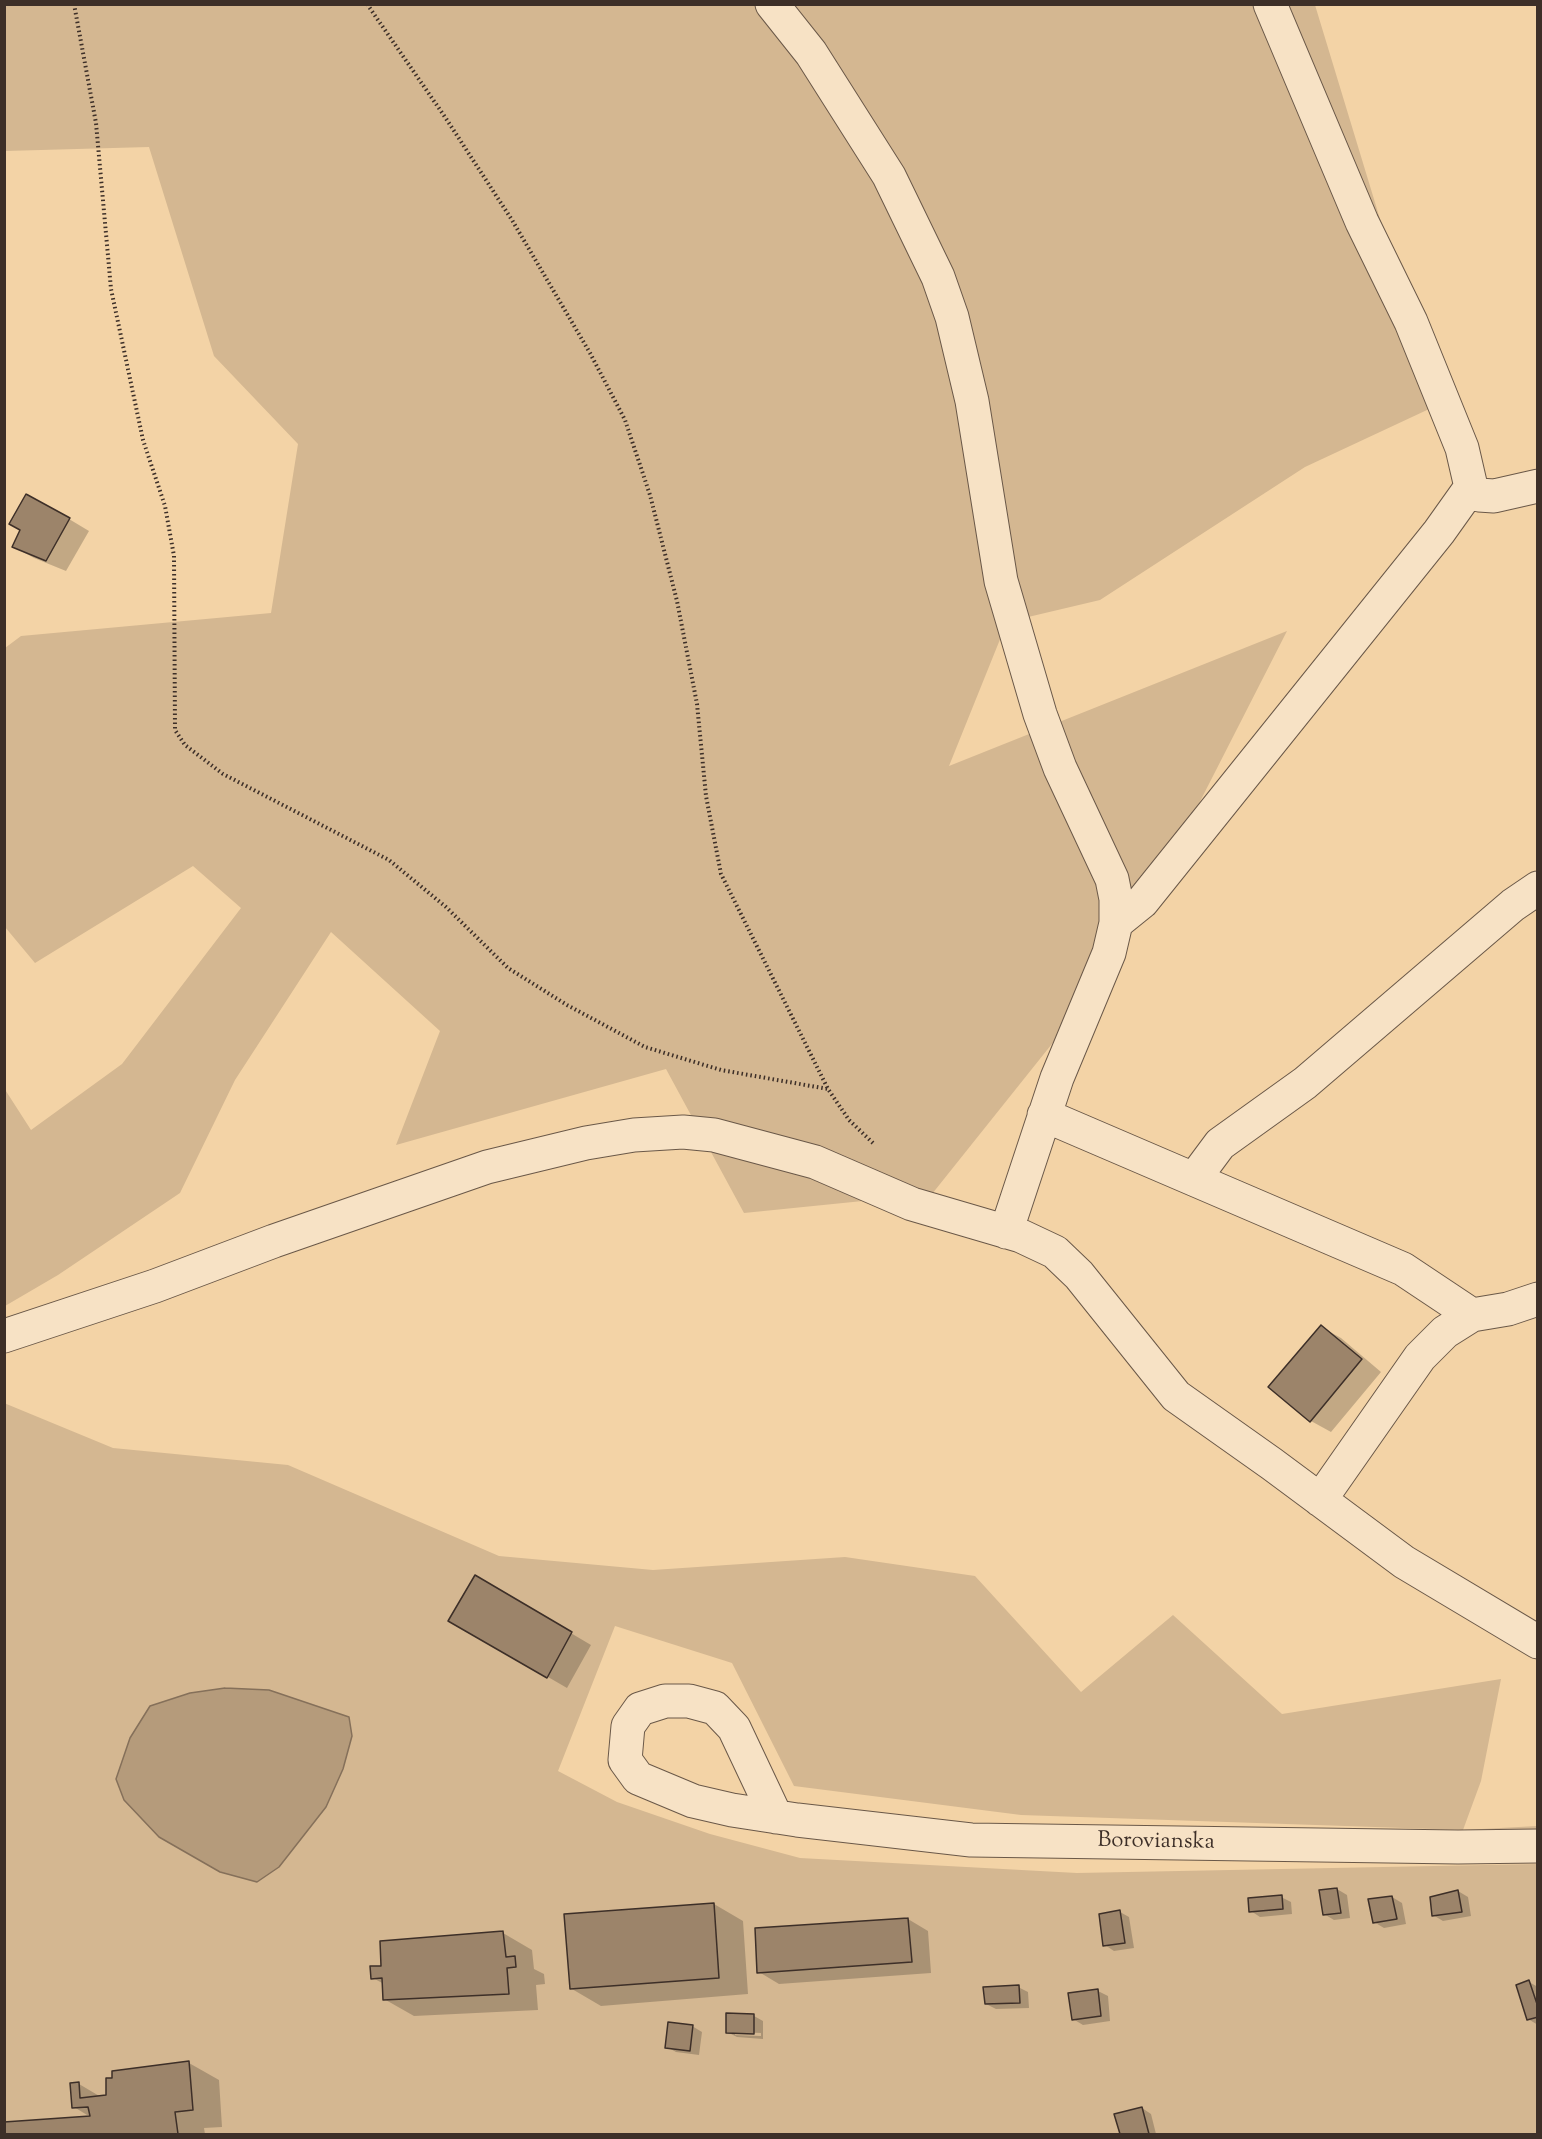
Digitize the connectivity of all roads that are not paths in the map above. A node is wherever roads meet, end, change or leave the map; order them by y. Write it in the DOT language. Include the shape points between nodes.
graph roads {
  1 [pos="772,4"];
  2 [pos="1270,4"];
  3 [pos="1538,486"];
  4 [pos="1471,488"];
  5 [pos="1538,888"];
  6 [pos="1116,923"];
  7 [pos="1044,1115"];
  8 [pos="1194,1179"];
  9 [pos="1006,1232"];
  10 [pos="1538,1299"];
  11 [pos="1472,1315"];
  12 [pos="4,1336"];
  13 [pos="1320,1500"];
  14 [pos="1538,1642"];
  15 [pos="776,1816"];
  16 [pos="1538,1846"];
  1 -- 6 [label="street" via="811,53 890,176 938,277 972,401 1001,581 1060,768 1112,879"];
  2 -- 4 [label="street" via="1362,222 1411,322 1462,448"];
  3 -- 4 [label="street" via="1494,496 1479,495"];
  4 -- 6 [label="street" via="1432,542 1142,902"];
  5 -- 8 [label="street" via="1513,905 1305,1083 1220,1144"];
  6 -- 7 [label="street" via="1108,953"];
  7 -- 8 [label="street"];
  7 -- 9 [label="street"];
  8 -- 11 [label="street" via="1403,1269"];
  9 -- 12 [label="street" via="912,1204 815,1162 741,1141 683,1131 634,1135 487,1167"];
  9 -- 13 [label="street" via="1055,1252 1079,1275 1176,1396"];
  10 -- 11 [label="street"];
  11 -- 13 [label="street" via="1445,1332 1420,1357"];
  13 -- 14 [label="street" via="1404,1562"];
  15 -- 15 [label="street, Borovianska" via="693,1801 638,1778 625,1760 627,1726 640,1709 665,1701 689,1701 715,1708 734,1728"];
  15 -- 16 [label="street, Borovianska" via="971,1840"];
}
